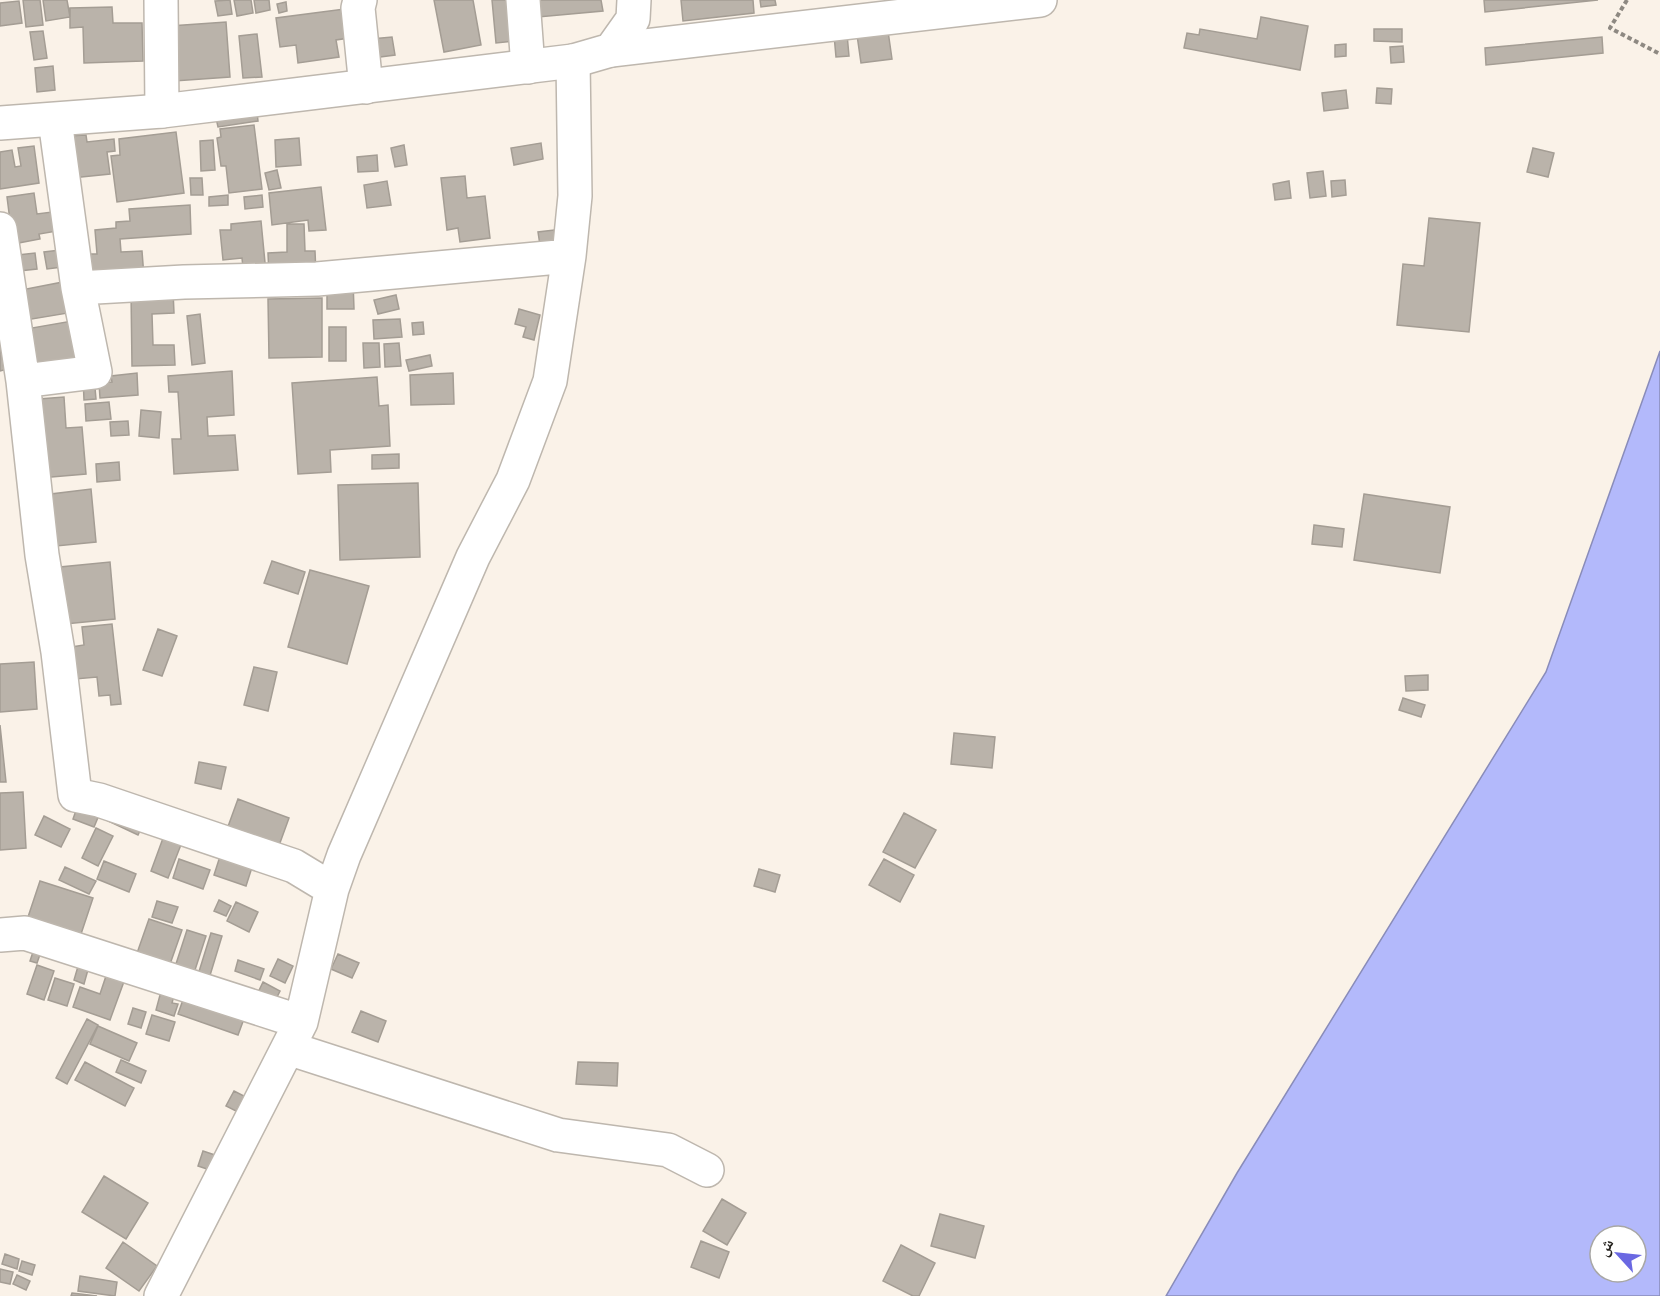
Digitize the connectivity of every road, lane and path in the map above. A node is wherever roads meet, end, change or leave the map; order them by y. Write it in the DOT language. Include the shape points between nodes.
graph roads {
  1 [pos="161,0"];
  2 [pos="360,0"];
  3 [pos="523,0"];
  4 [pos="1040,0"];
  5 [pos="1627,0"];
  6 [pos="634,10"];
  7 [pos="611,50"];
  8 [pos="1660,54"];
  9 [pos="573,61"];
  10 [pos="528,67"];
  11 [pos="366,87"];
  12 [pos="162,111"];
  13 [pos="55,120"];
  14 [pos="0,123"];
  15 [pos="0,229"];
  16 [pos="569,256"];
  17 [pos="78,288"];
  18 [pos="23,381"];
  19 [pos="332,889"];
  20 [pos="0,935"];
  21 [pos="295,1035"];
  22 [pos="707,1170"];
  23 [pos="161,1296"];
  1 -- 12 [label="street"];
  2 -- 11 [label="street"];
  3 -- 10 [label="street"];
  4 -- 7 [label="street"];
  5 -- 8 [label="path" via="1610,28"];
  6 -- 7 [label="street"];
  7 -- 9 [label="street"];
  9 -- 10 [label="street"];
  9 -- 16 [label="street" via="575,196"];
  10 -- 11 [label="street"];
  11 -- 12 [label="street"];
  12 -- 13 [label="street"];
  13 -- 14 [label="street"];
  13 -- 17 [label="street"];
  15 -- 18 [label="street"];
  16 -- 17 [label="street" via="317,279"];
  16 -- 19 [label="street" via="550,381 527,448 437,638"];
  17 -- 18 [label="street" via="95,372"];
  18 -- 19 [label="street" via="75,795 294,866"];
  19 -- 21 [label="street"];
  20 -- 21 [label="street" via="25,933"];
  21 -- 22 [label="street" via="558,1135 668,1150"];
  21 -- 23 [label="street"];
}
